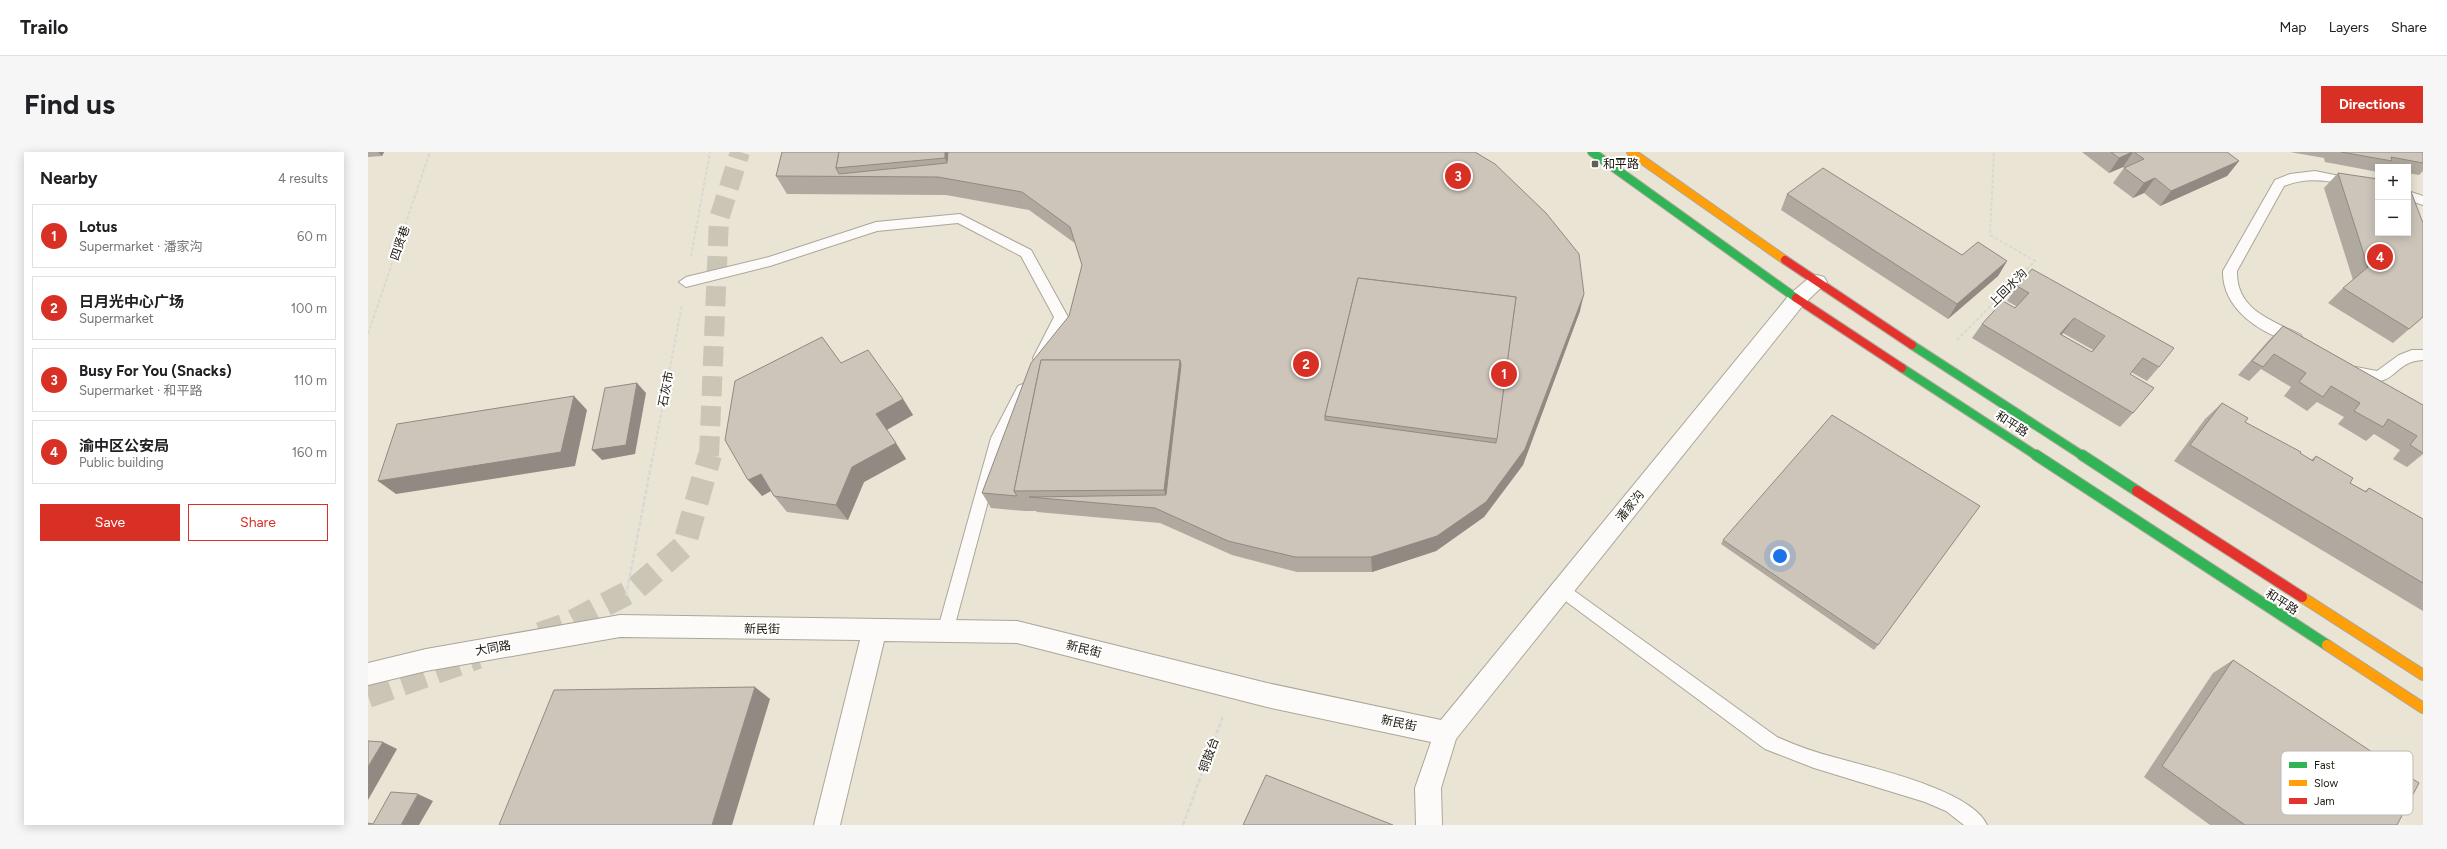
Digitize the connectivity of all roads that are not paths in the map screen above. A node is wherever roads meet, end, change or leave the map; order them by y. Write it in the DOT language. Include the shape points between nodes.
graph roads {
  1 [pos="1592,152"];
  2 [pos="1631,152"];
  3 [pos="2375,187"];
  4 [pos="2411,196"];
  5 [pos="2423,201"];
  6 [pos="686,282"];
  7 [pos="1817,282"];
  8 [pos="1797,299"];
  9 [pos="2309,346"];
  10 [pos="2423,355"];
  11 [pos="2344,366"];
  12 [pos="1562,589"];
  13 [pos="620,626"];
  14 [pos="874,631"];
  15 [pos="945,632"];
  16 [pos="368,674"];
  17 [pos="2423,675"];
  18 [pos="2423,708"];
  19 [pos="1446,733"];
  20 [pos="827,825"];
  21 [pos="1429,825"];
  22 [pos="1978,825"];
  1 -- 8 [label="main road, 和平路"];
  2 -- 7 [label="main road, 和平路"];
  3 -- 9 [label="lane" via="2317,176 2288,178 2279,183 2230,271 2228,283 2236,302 2247,311"];
  4 -- 5 [label="lane"];
  6 -- 15 [label="lane" via="770,261 876,227 960,218 1026,253 1061,317 998,438"];
  7 -- 8 [label="street, 潘家沟"];
  7 -- 17 [label="main road, 和平路"];
  8 -- 12 [label="street, 潘家沟"];
  8 -- 18 [label="main road, 和平路"];
  10 -- 11 [label="lane" via="2403,358 2395,363 2388,374 2380,378 2368,377"];
  12 -- 19 [label="street, 潘家沟"];
  12 -- 22 [label="lane" via="1771,743 1799,757 1910,788 1949,804"];
  13 -- 14 [label="street, 新民街"];
  13 -- 16 [label="street, 大同路" via="426,660"];
  14 -- 15 [label="street, 新民街"];
  14 -- 20 [label="street"];
  15 -- 19 [label="street, 新民街" via="1016,632 1267,695"];
  19 -- 21 [label="street" via="1428,788"];
}
